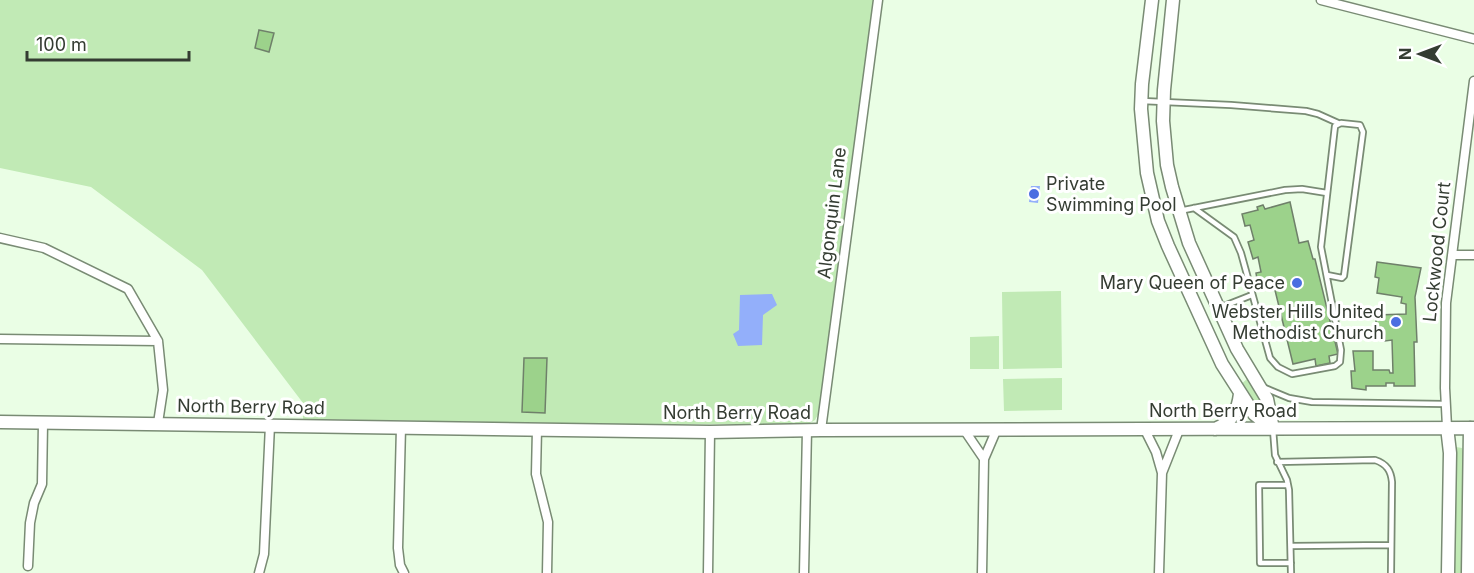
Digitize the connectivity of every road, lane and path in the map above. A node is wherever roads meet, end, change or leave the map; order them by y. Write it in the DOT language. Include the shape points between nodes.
graph roads {
  1 [pos="878,0"];
  2 [pos="1152,0"];
  3 [pos="1173,0"];
  4 [pos="1321,0"];
  5 [pos="1474,39"];
  6 [pos="1474,81"];
  7 [pos="1142,101"];
  8 [pos="1163,102"];
  9 [pos="1338,123"];
  10 [pos="1328,193"];
  11 [pos="1194,208"];
  12 [pos="1178,211"];
  13 [pos="1158,218"];
  14 [pos="0,238"];
  15 [pos="1452,255"];
  16 [pos="1474,255"];
  17 [pos="1328,275"];
  18 [pos="1252,295"];
  19 [pos="1219,308"];
  20 [pos="1199,316"];
  21 [pos="0,339"];
  22 [pos="158,341"];
  23 [pos="1259,385"];
  24 [pos="1240,393"];
  25 [pos="1445,404"];
  26 [pos="0,422"];
  27 [pos="43,423"];
  28 [pos="158,423"];
  29 [pos="270,425"];
  30 [pos="401,427"];
  31 [pos="1447,427"];
  32 [pos="1472,428"];
  33 [pos="537,429"];
  34 [pos="1273,429"];
  35 [pos="807,430"];
  36 [pos="821,430"];
  37 [pos="1145,430"];
  38 [pos="1179,430"];
  39 [pos="1215,430"];
  40 [pos="965,431"];
  41 [pos="996,431"];
  42 [pos="710,432"];
  43 [pos="984,459"];
  44 [pos="1277,462"];
  45 [pos="1162,473"];
  46 [pos="1288,485"];
  47 [pos="1391,545"];
  48 [pos="1291,546"];
  49 [pos="1291,563"];
  50 [pos="28,566"];
  51 [pos="259,573"];
  52 [pos="404,573"];
  53 [pos="547,573"];
  54 [pos="708,573"];
  55 [pos="804,573"];
  56 [pos="982,573"];
  57 [pos="1159,573"];
  58 [pos="1291,573"];
  59 [pos="1391,573"];
  60 [pos="1448,573"];
  61 [pos="1468,573"];
  1 -- 36 [label="street, Algonquin Lane"];
  2 -- 7 [label="main road"];
  3 -- 8 [label="main road"];
  4 -- 5 [label="street"];
  6 -- 15 [label="street, Lockwood Court"];
  7 -- 8 [label="lane"];
  7 -- 13 [label="main road" via="1147,173"];
  8 -- 9 [label="lane" via="1306,111"];
  8 -- 12 [label="main road" via="1165,153"];
  9 -- 10 [label="lane"];
  9 -- 17 [label="lane" via="1360,125 1363,132 1344,276"];
  10 -- 11 [label="lane" via="1285,190"];
  10 -- 17 [label="lane" via="1321,247"];
  11 -- 12 [label="lane"];
  11 -- 18 [label="lane" via="1234,237"];
  12 -- 13 [label="main road"];
  12 -- 19 [label="main road"];
  13 -- 20 [label="main road"];
  14 -- 22 [label="street" via="44,248 128,289"];
  15 -- 16 [label="street"];
  15 -- 25 [label="street, Lockwood Court" via="1445,311"];
  17 -- 18 [label="lane" via="1341,350 1340,362 1335,366 1292,374 1274,363"];
  18 -- 19 [label="lane"];
  19 -- 20 [label="main road"];
  19 -- 23 [label="main road"];
  20 -- 24 [label="main road"];
  21 -- 22 [label="street"];
  22 -- 28 [label="street" via="163,390"];
  23 -- 25 [label="lane" via="1300,401"];
  23 -- 34 [label="main road" via="1267,399"];
  24 -- 34 [label="main road" via="1254,414"];
  24 -- 39 [label="main road" via="1233,417"];
  25 -- 31 [label="street, Lockwood Court"];
  26 -- 27 [label="main road, North Berry Road"];
  27 -- 28 [label="main road, North Berry Road"];
  27 -- 50 [label="street" via="42,484 30,523"];
  28 -- 29 [label="main road, North Berry Road"];
  29 -- 30 [label="main road, North Berry Road"];
  29 -- 51 [label="street" via="264,554"];
  30 -- 33 [label="main road, North Berry Road"];
  30 -- 52 [label="street" via="398,548"];
  31 -- 32 [label="main road, North Berry Road"];
  31 -- 34 [label="main road, North Berry Road"];
  31 -- 60 [label="main road"];
  32 -- 61 [label="main road"];
  33 -- 42 [label="main road, North Berry Road"];
  33 -- 53 [label="street" via="536,474 548,522"];
  34 -- 39 [label="main road, North Berry Road"];
  34 -- 44 [label="lane"];
  35 -- 36 [label="main road, North Berry Road"];
  35 -- 42 [label="main road, North Berry Road"];
  35 -- 55 [label="street"];
  36 -- 40 [label="main road, North Berry Road"];
  37 -- 38 [label="main road, North Berry Road"];
  37 -- 41 [label="main road, North Berry Road"];
  37 -- 45 [label="street"];
  38 -- 39 [label="main road, North Berry Road"];
  38 -- 45 [label="street"];
  40 -- 41 [label="main road, North Berry Road"];
  40 -- 43 [label="street"];
  41 -- 43 [label="street"];
  42 -- 54 [label="street"];
  43 -- 56 [label="street"];
  44 -- 46 [label="lane"];
  44 -- 47 [label="lane" via="1381,462 1391,473"];
  45 -- 57 [label="street"];
  46 -- 48 [label="lane"];
  46 -- 49 [label="lane" via="1259,485 1260,563"];
  47 -- 48 [label="lane"];
  47 -- 59 [label="lane"];
  48 -- 49 [label="lane"];
  49 -- 58 [label="lane"];
}
